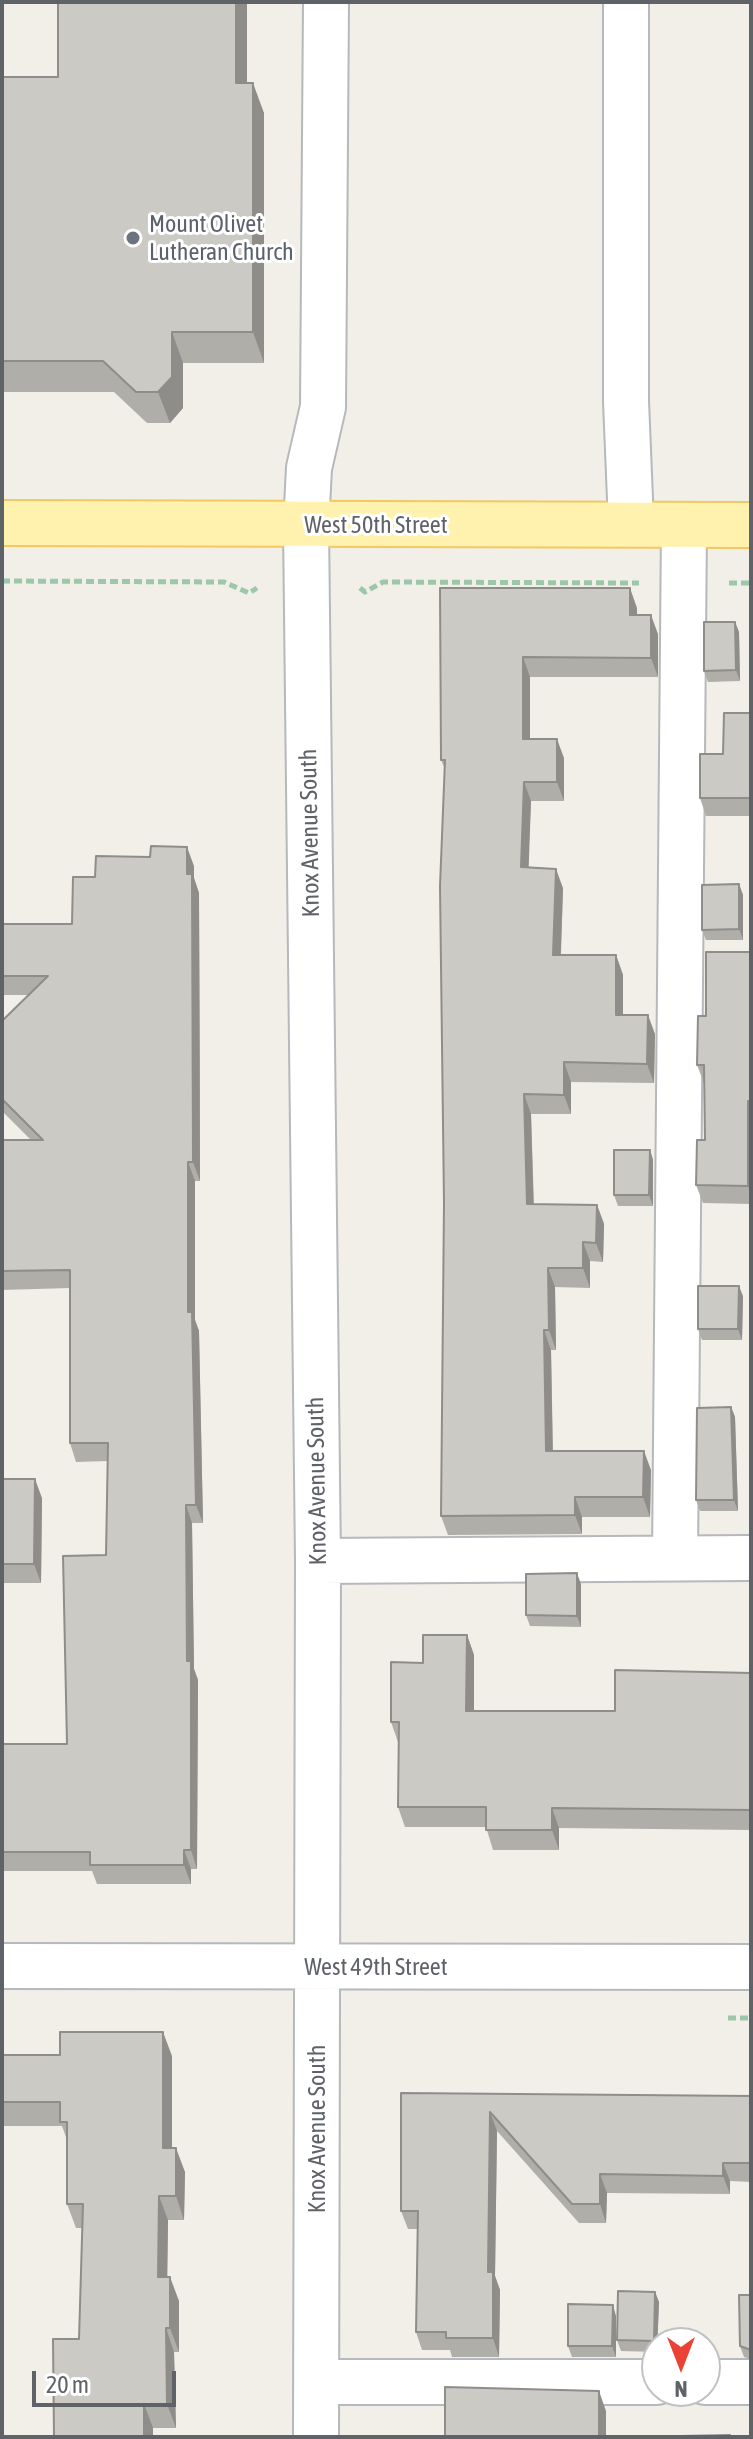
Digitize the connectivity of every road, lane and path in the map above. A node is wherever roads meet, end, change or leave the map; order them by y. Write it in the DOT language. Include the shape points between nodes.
graph roads {
  1 [pos="326,2"];
  2 [pos="626,2"];
  3 [pos="2,523"];
  4 [pos="631,524"];
  5 [pos="684,525"];
  6 [pos="751,525"];
  7 [pos="306,526"];
  8 [pos="2,581"];
  9 [pos="683,583"];
  10 [pos="751,583"];
  11 [pos="257,588"];
  12 [pos="360,588"];
  13 [pos="675,1557"];
  14 [pos="751,1558"];
  15 [pos="318,1561"];
  16 [pos="2,1966"];
  17 [pos="318,1967"];
  18 [pos="751,1967"];
  19 [pos="317,2382"];
  20 [pos="641,2382"];
  21 [pos="721,2382"];
  22 [pos="751,2382"];
  23 [pos="316,2437"];
  1 -- 7 [label="street, Knox Avenue South" via="323,407 309,468"];
  2 -- 4 [label="street"];
  3 -- 7 [label="main road, West 50th Street"];
  4 -- 5 [label="main road, West 50th Street"];
  4 -- 7 [label="main road, West 50th Street"];
  5 -- 6 [label="main road, West 50th Street"];
  5 -- 9 [label="street"];
  7 -- 15 [label="street, Knox Avenue South"];
  8 -- 11 [label="path" via="224,582 249,593"];
  9 -- 10 [label="path"];
  9 -- 12 [label="path" via="383,582 365,592"];
  9 -- 13 [label="street"];
  13 -- 14 [label="street"];
  13 -- 15 [label="street"];
  15 -- 17 [label="street, Knox Avenue South"];
  16 -- 17 [label="street, West 49th Street"];
  17 -- 18 [label="street, West 49th Street"];
  17 -- 19 [label="street, Knox Avenue South"];
  19 -- 20 [label="street"];
  19 -- 23 [label="street, Knox Avenue South"];
  21 -- 22 [label="street"];
}
